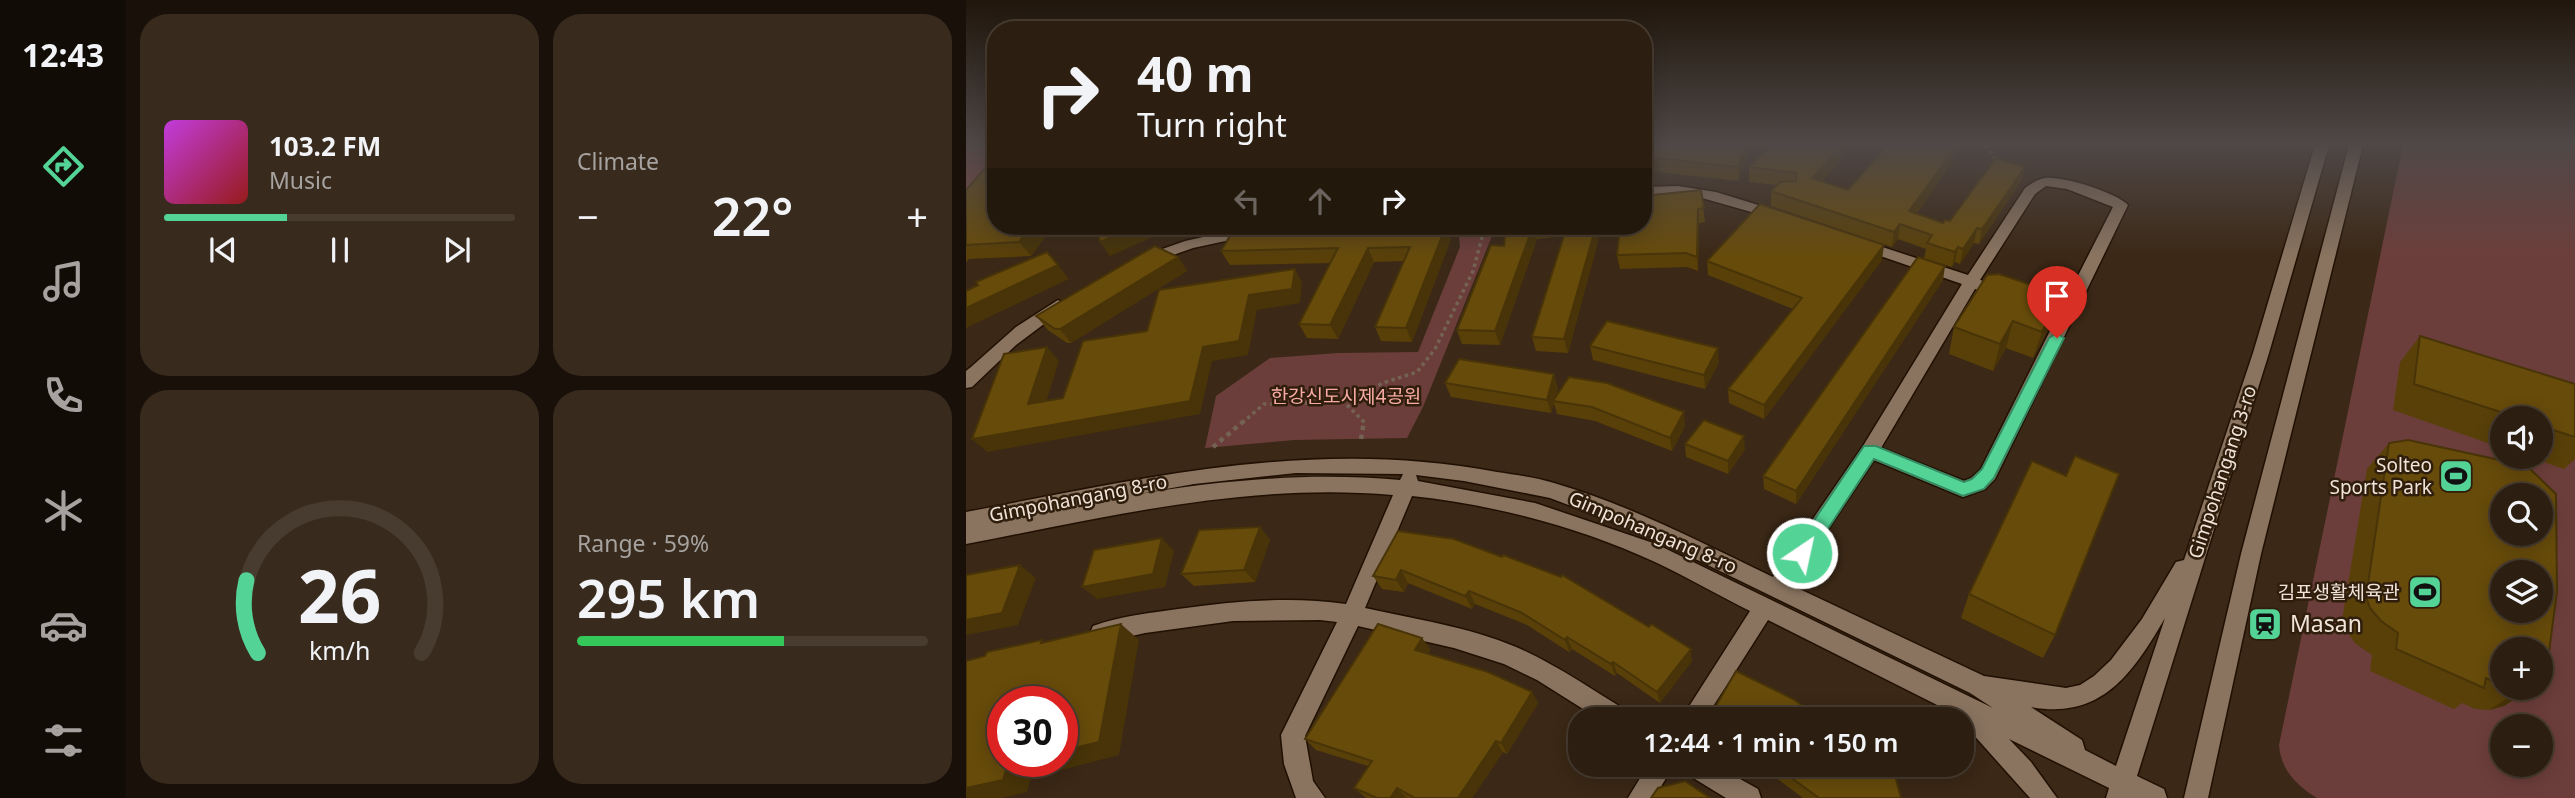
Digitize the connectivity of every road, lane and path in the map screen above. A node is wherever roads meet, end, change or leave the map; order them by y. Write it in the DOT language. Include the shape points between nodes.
graph roads {
  1 [pos="2042,182"];
  2 [pos="2055,182"];
  3 [pos="2311,182"];
  4 [pos="2346,182"];
  5 [pos="1652,190"];
  6 [pos="1790,220"];
  7 [pos="1230,235"];
  8 [pos="1483,235"];
  9 [pos="1841,237"];
  10 [pos="1128,268"];
  11 [pos="1971,282"];
  12 [pos="1069,298"];
  13 [pos="2068,315"];
  14 [pos="966,382"];
  15 [pos="1342,400"];
  16 [pos="1361,439"];
  17 [pos="1213,447"];
  18 [pos="1870,451"];
  19 [pos="1414,467"];
  20 [pos="1406,488"];
  21 [pos="966,520"];
  22 [pos="966,537"];
  23 [pos="2198,544"];
  24 [pos="1779,587"];
  25 [pos="1765,608"];
  26 [pos="1352,615"];
  27 [pos="1081,637"];
  28 [pos="1978,685"];
  29 [pos="1959,705"];
  30 [pos="1600,707"];
  31 [pos="1700,707"];
  32 [pos="1654,777"];
  33 [pos="1713,777"];
  34 [pos="2120,790"];
  35 [pos="1313,798"];
  36 [pos="1640,798"];
  37 [pos="1749,798"];
  38 [pos="2045,798"];
  39 [pos="2155,798"];
  40 [pos="2196,798"];
  1 -- 11 [label="street" via="2030,191"];
  2 -- 13 [label="street" via="2121,205"];
  3 -- 23 [label="street, Gimpohangang 3-ro"];
  4 -- 40 [label="street" via="2251,554"];
  5 -- 6 [label="street" via="1707,192"];
  7 -- 10 [label="street" via="1190,244"];
  8 -- 15 [label="path" via="1473,271 1435,349 1417,372"];
  9 -- 11 [label="street"];
  11 -- 13 [label="street"];
  11 -- 18 [label="street"];
  12 -- 14 [label="street" via="1027,325"];
  13 -- 18 [label="street" via="1988,474 1978,484 1963,489"];
  15 -- 16 [label="path" via="1365,422"];
  15 -- 17 [label="path" via="1264,404"];
  18 -- 24 [label="street"];
  19 -- 20 [label="street"];
  19 -- 21 [label="street, Gimpohangang 8-ro" via="1296,466 1194,476"];
  19 -- 24 [label="street, Gimpohangang 8-ro" via="1552,490 1649,527"];
  20 -- 22 [label="street, Gimpohangang 8-ro" via="1256,485"];
  20 -- 25 [label="street, Gimpohangang 8-ro" via="1452,493 1572,522 1650,550"];
  20 -- 26 [label="street"];
  23 -- 28 [label="street" via="2134,647 2088,694 2069,699"];
  23 -- 34 [label="street, Gimpohangang 3-ro"];
  24 -- 28 [label="street, Gimpohangang 8-ro"];
  25 -- 29 [label="street, Gimpohangang 8-ro"];
  25 -- 31 [label="street"];
  26 -- 27 [label="street" via="1320,610 1233,611"];
  26 -- 30 [label="street" via="1509,655"];
  26 -- 35 [label="street" via="1293,735 1303,788"];
  28 -- 34 [label="street, Gimpohangang 8-ro"];
  29 -- 34 [label="street, Gimpohangang 8-ro"];
  29 -- 38 [label="street"];
  32 -- 36 [label="street"];
  33 -- 37 [label="street"];
  34 -- 39 [label="street, Gimpohangang 8-ro"];
}
